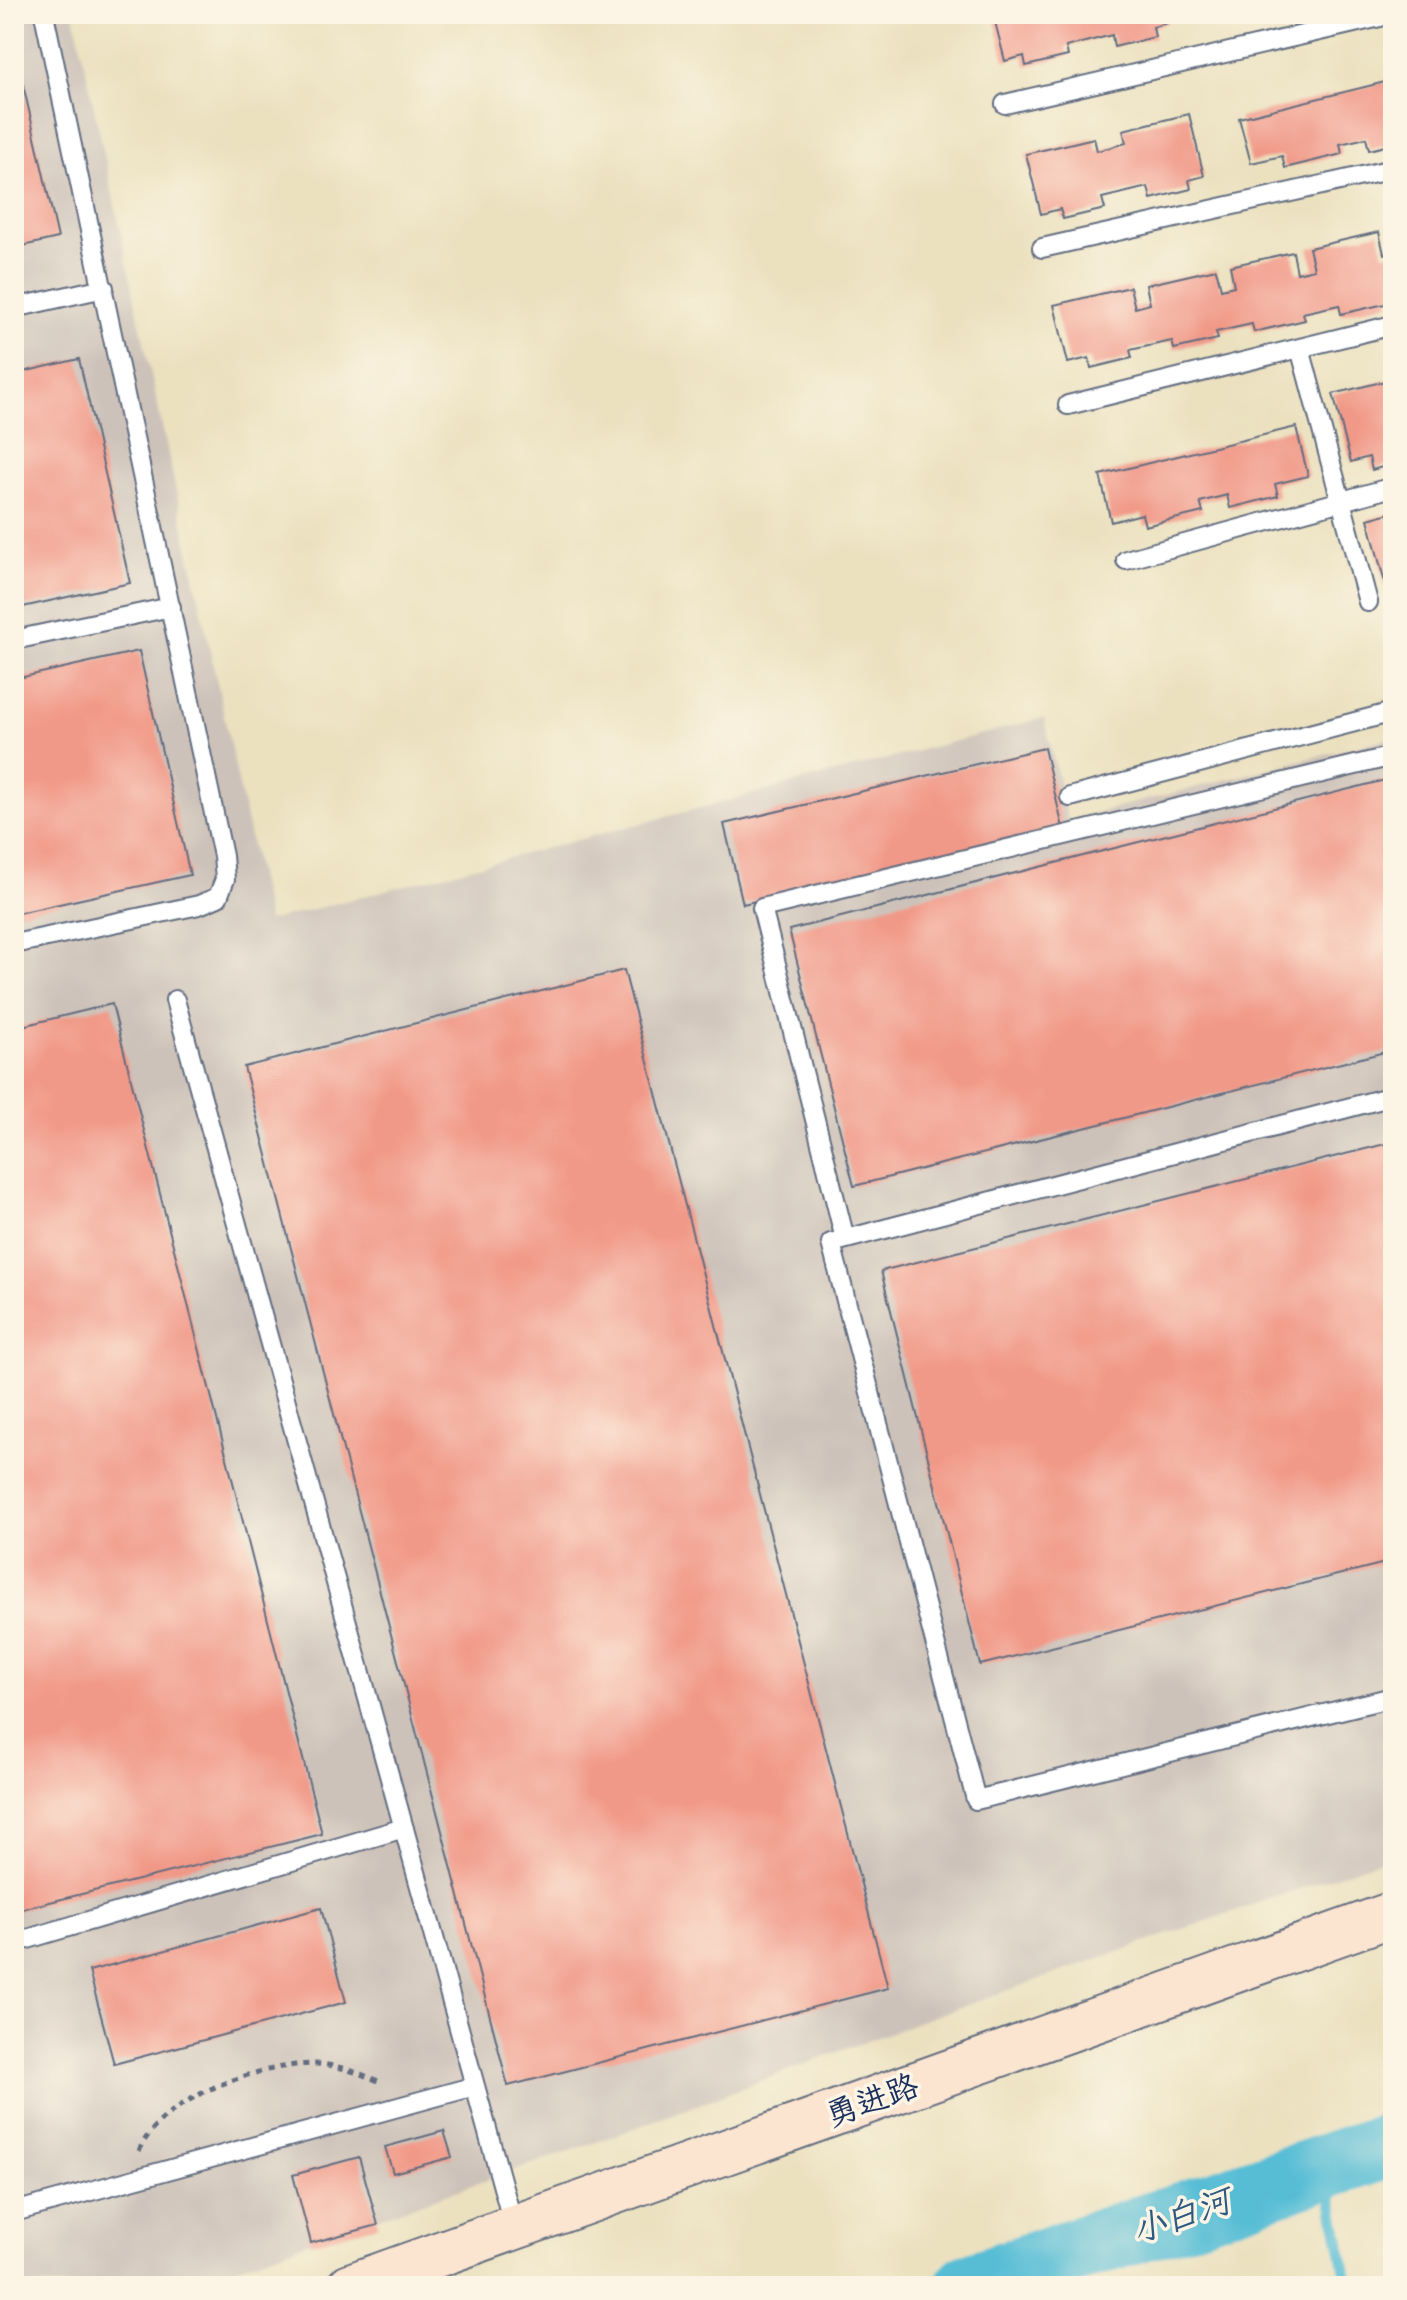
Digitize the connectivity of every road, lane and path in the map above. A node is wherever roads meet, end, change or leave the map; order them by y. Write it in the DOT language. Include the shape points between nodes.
graph roads {
  1 [pos="44,14"];
  2 [pos="1393,14"];
  3 [pos="1005,104"];
  4 [pos="1393,169"];
  5 [pos="1042,248"];
  6 [pos="104,288"];
  7 [pos="14,308"];
  8 [pos="1393,325"];
  9 [pos="1300,348"];
  10 [pos="1068,405"];
  11 [pos="1393,487"];
  12 [pos="1341,501"];
  13 [pos="1126,560"];
  14 [pos="1368,602"];
  15 [pos="171,607"];
  16 [pos="14,640"];
  17 [pos="1393,712"];
  18 [pos="1393,756"];
  19 [pos="1070,797"];
  20 [pos="14,944"];
  21 [pos="175,1000"];
  22 [pos="1393,1096"];
  23 [pos="845,1239"];
  24 [pos="1393,1697"];
  25 [pos="404,1828"];
  26 [pos="1393,1914"];
  27 [pos="14,1943"];
  28 [pos="475,2086"];
  29 [pos="425,2100"];
  30 [pos="127,2181"];
  31 [pos="14,2212"];
  32 [pos="514,2227"];
  33 [pos="350,2286"];
  1 -- 6 [label="lane"];
  2 -- 3 [label="lane"];
  4 -- 5 [label="lane"];
  6 -- 7 [label="lane"];
  6 -- 15 [label="lane"];
  8 -- 9 [label="lane"];
  9 -- 10 [label="lane"];
  9 -- 12 [label="lane"];
  11 -- 12 [label="lane"];
  12 -- 13 [label="lane"];
  12 -- 14 [label="lane"];
  15 -- 16 [label="lane"];
  15 -- 20 [label="lane" via="223,856 225,879 218,897"];
  17 -- 19 [label="lane"];
  18 -- 23 [label="lane" via="762,908"];
  21 -- 25 [label="lane"];
  22 -- 23 [label="lane"];
  23 -- 24 [label="lane" via="831,1243 976,1800"];
  25 -- 27 [label="lane"];
  25 -- 28 [label="lane"];
  26 -- 32 [label="street, 勇进路"];
  28 -- 29 [label="lane"];
  28 -- 32 [label="lane"];
  29 -- 30 [label="lane"];
  29 -- 30 [label="path" via="359,2073 319,2064 285,2066 198,2092 144,2139"];
  30 -- 31 [label="lane"];
  32 -- 33 [label="street, 勇进路"];
}
